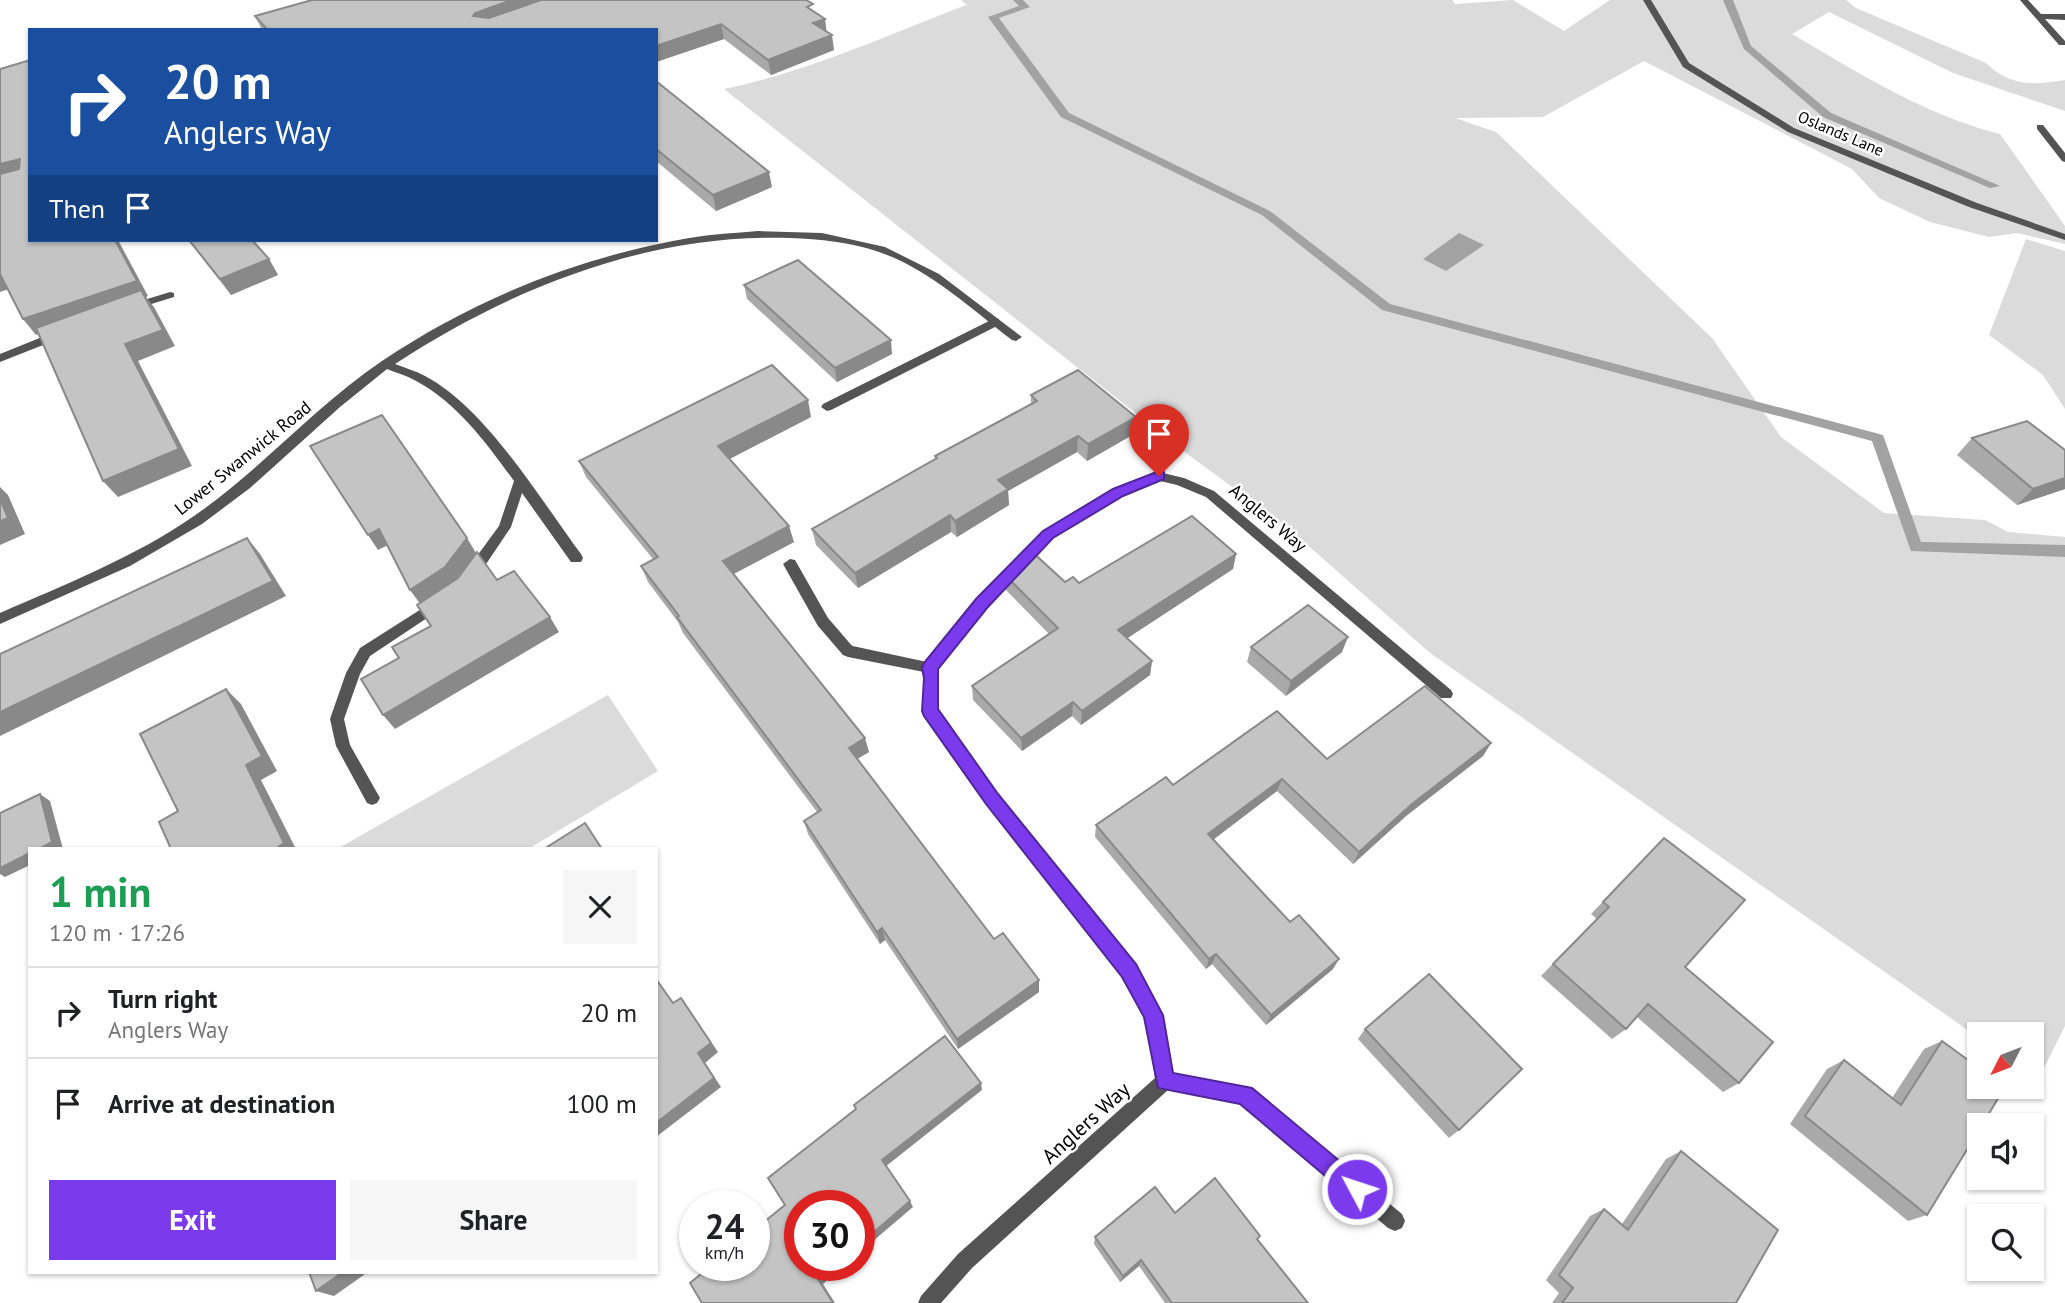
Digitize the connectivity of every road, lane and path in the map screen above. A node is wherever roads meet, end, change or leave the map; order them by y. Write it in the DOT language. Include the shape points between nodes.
graph roads {
  1 [pos="1647,0"];
  2 [pos="2024,0"];
  3 [pos="2038,16"];
  4 [pos="2065,17"];
  5 [pos="2062,43"];
  6 [pos="2040,127"];
  7 [pos="2065,159"];
  8 [pos="2065,237"];
  9 [pos="170,295"];
  10 [pos="121,311"];
  11 [pos="995,322"];
  12 [pos="74,328"];
  13 [pos="1016,337"];
  14 [pos="0,358"];
  15 [pos="385,364"];
  16 [pos="827,407"];
  17 [pos="520,481"];
  18 [pos="576,558"];
  19 [pos="790,564"];
  20 [pos="0,619"];
  21 [pos="930,668"];
  22 [pos="1446,694"];
  23 [pos="372,798"];
  24 [pos="1165,1081"];
  25 [pos="1395,1221"];
  26 [pos="928,1303"];
  1 -- 8 [label="street, Oslands Lane" via="1686,65 1791,130 1973,205"];
  2 -- 3 [label="street"];
  3 -- 4 [label="street"];
  3 -- 5 [label="street"];
  6 -- 7 [label="street"];
  9 -- 10 [label="street"];
  11 -- 13 [label="street, Lower Swanwick Road"];
  11 -- 15 [label="street, Lower Swanwick Road" via="928,271 882,250 828,236 744,234 685,242 562,275 458,321"];
  11 -- 16 [label="street"];
  12 -- 14 [label="street"];
  15 -- 17 [label="street" via="422,379 460,407"];
  15 -- 20 [label="street, Lower Swanwick Road" via="197,521 134,559"];
  17 -- 18 [label="street"];
  17 -- 23 [label="street" via="505,527 456,591 365,652 353,673 337,719 343,746"];
  19 -- 21 [label="street" via="823,622 848,651"];
  21 -- 22 [label="street, Anglers Way" via="981,603 1048,534 1118,493 1159,476 1210,494"];
  21 -- 24 [label="street" via="930,711 992,799 1129,971 1153,1015"];
  24 -- 25 [label="street" via="1244,1095"];
  24 -- 26 [label="street, Anglers Way" via="965,1261"];
}
